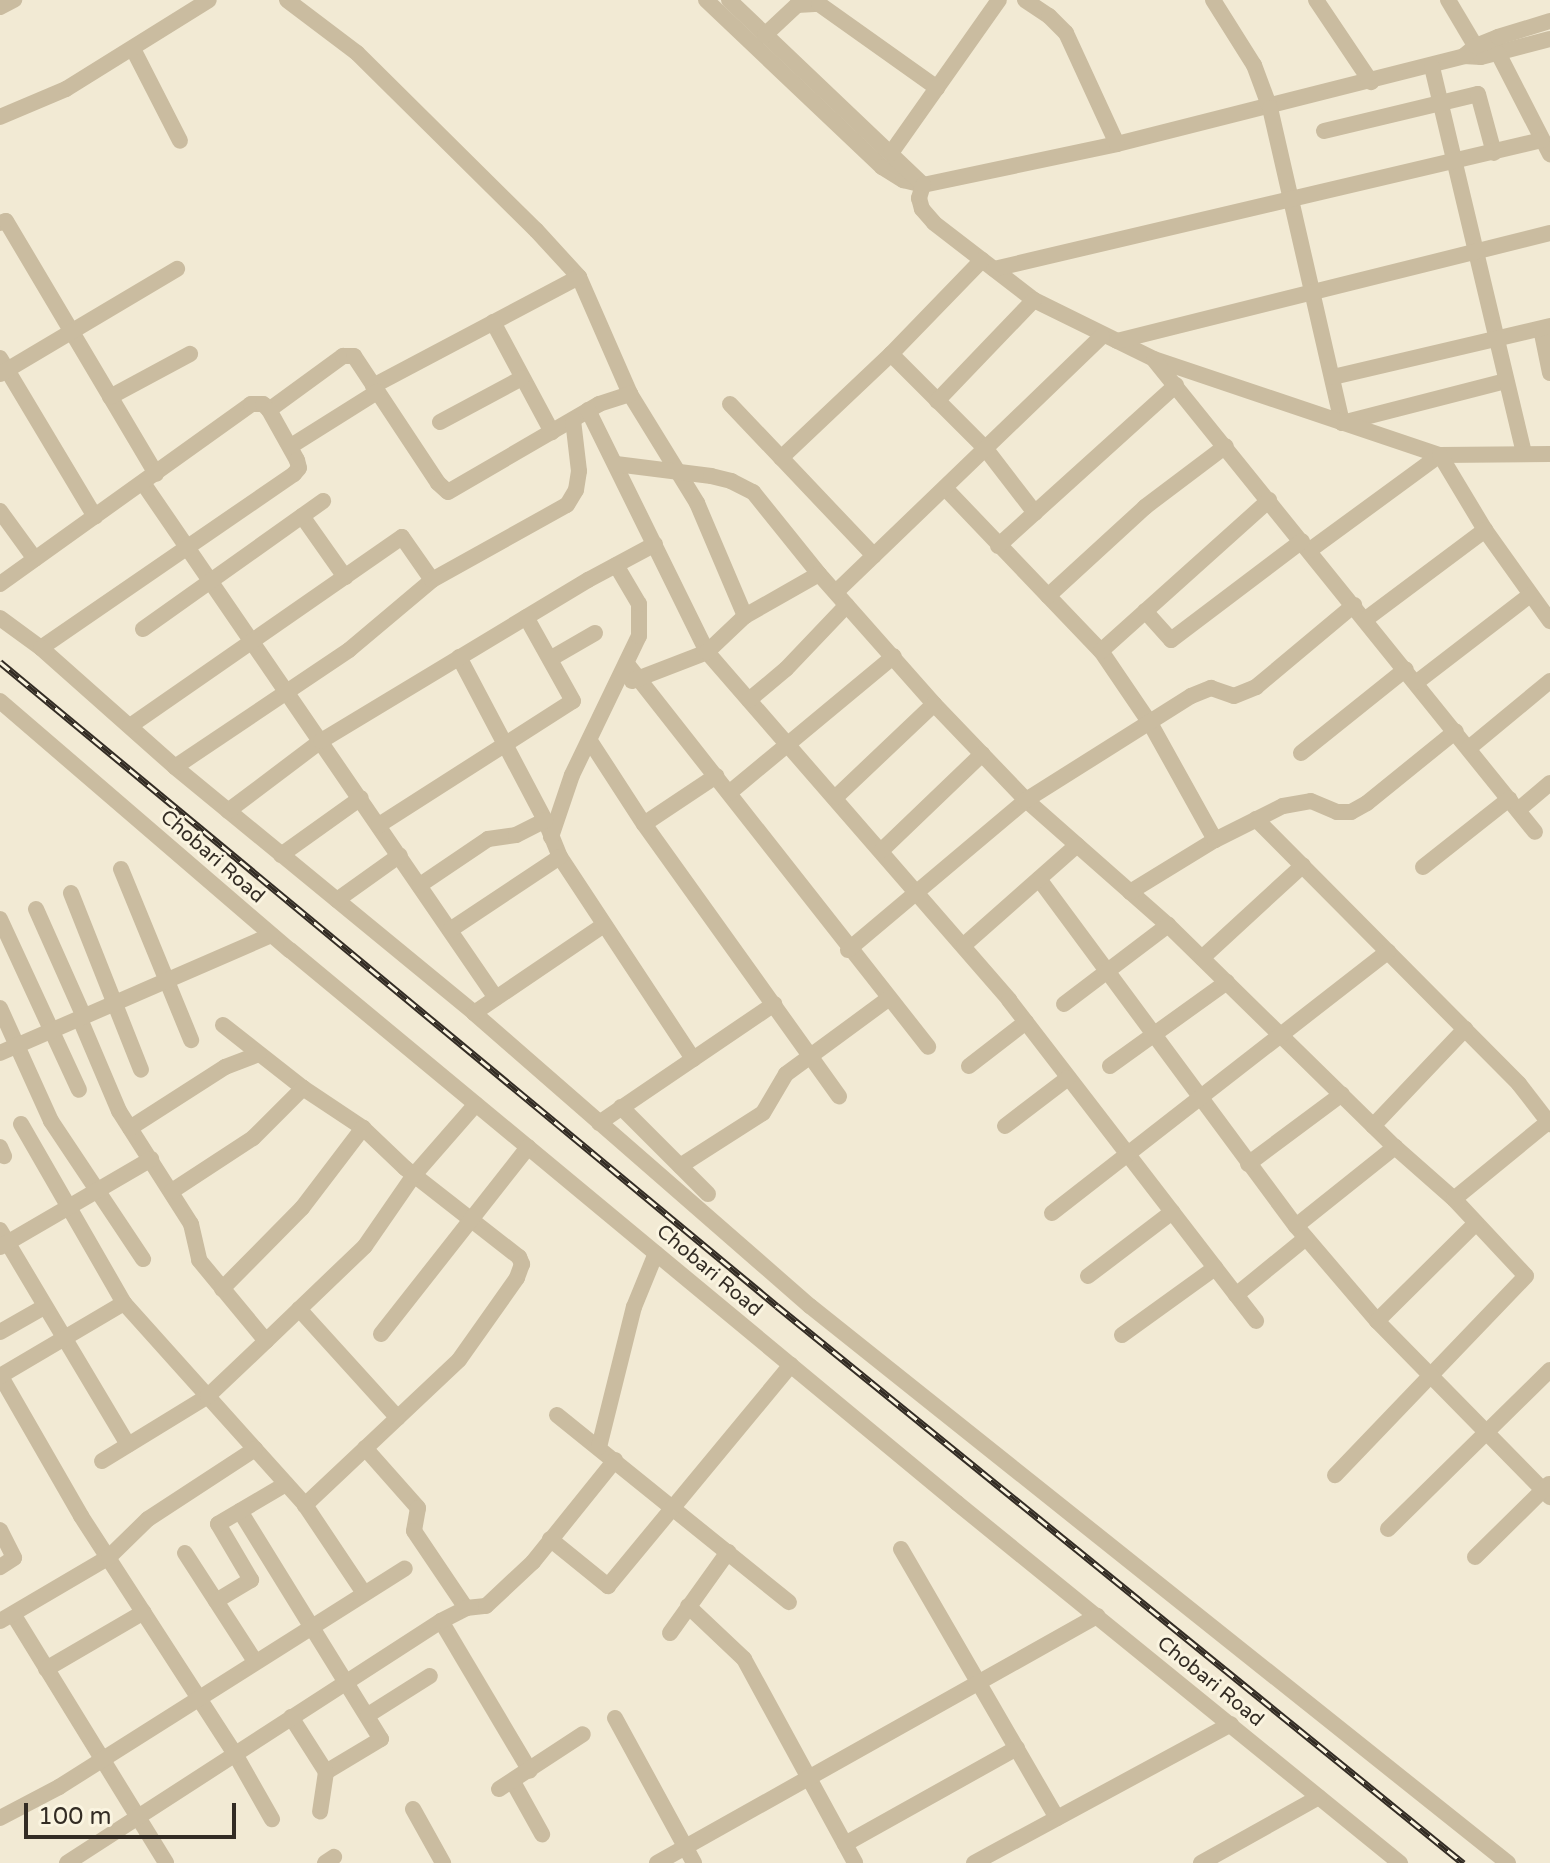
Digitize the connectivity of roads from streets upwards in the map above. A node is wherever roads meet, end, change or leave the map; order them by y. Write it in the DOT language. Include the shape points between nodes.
graph roads {
  1 [pos="14,0"];
  2 [pos="209,0"];
  3 [pos="287,0"];
  4 [pos="706,0"];
  5 [pos="729,0"];
  6 [pos="999,0"];
  7 [pos="1025,0"];
  8 [pos="1213,0"];
  9 [pos="1316,0"];
  10 [pos="1448,0"];
  11 [pos="0,7"];
  12 [pos="1550,21"];
  13 [pos="765,35"];
  14 [pos="1550,39"];
  15 [pos="133,49"];
  16 [pos="1474,53"];
  17 [pos="1498,53"];
  18 [pos="1432,67"];
  19 [pos="1371,82"];
  20 [pos="937,88"];
  21 [pos="1440,103"];
  22 [pos="1270,108"];
  23 [pos="0,117"];
  24 [pos="1324,131"];
  25 [pos="180,141"];
  26 [pos="1117,144"];
  27 [pos="1546,147"];
  28 [pos="891,153"];
  29 [pos="1494,153"];
  30 [pos="1455,162"];
  31 [pos="923,185"];
  32 [pos="1289,200"];
  33 [pos="0,223"];
  34 [pos="1550,233"];
  35 [pos="1474,250"];
  36 [pos="988,264"];
  37 [pos="177,269"];
  38 [pos="579,277"];
  39 [pos="1313,289"];
  40 [pos="1034,300"];
  41 [pos="493,322"];
  42 [pos="1545,328"];
  43 [pos="71,331"];
  44 [pos="1109,338"];
  45 [pos="1495,340"];
  46 [pos="190,354"];
  47 [pos="891,354"];
  48 [pos="1154,359"];
  49 [pos="2,367"];
  50 [pos="1550,373"];
  51 [pos="1333,377"];
  52 [pos="522,378"];
  53 [pos="1506,381"];
  54 [pos="1176,385"];
  55 [pos="375,389"];
  56 [pos="630,394"];
  57 [pos="110,397"];
  58 [pos="937,401"];
  59 [pos="730,404"];
  60 [pos="269,410"];
  61 [pos="581,415"];
  62 [pos="440,422"];
  63 [pos="1342,423"];
  64 [pos="552,432"];
  65 [pos="291,446"];
  66 [pos="1226,446"];
  67 [pos="985,448"];
  68 [pos="1524,453"];
  69 [pos="1550,454"];
  70 [pos="1440,455"];
  71 [pos="781,458"];
  72 [pos="616,464"];
  73 [pos="678,472"];
  74 [pos="150,478"];
  75 [pos="945,488"];
  76 [pos="1269,500"];
  77 [pos="323,501"];
  78 [pos="0,511"];
  79 [pos="1035,513"];
  80 [pos="302,516"];
  81 [pos="95,517"];
  82 [pos="1485,530"];
  83 [pos="655,544"];
  84 [pos="1306,545"];
  85 [pos="998,546"];
  86 [pos="187,547"];
  87 [pos="874,556"];
  88 [pos="35,559"];
  89 [pos="616,565"];
  90 [pos="819,574"];
  91 [pos="345,577"];
  92 [pos="432,580"];
  93 [pos="210,581"];
  94 [pos="0,584"];
  95 [pos="1530,595"];
  96 [pos="1048,596"];
  97 [pos="842,598"];
  98 [pos="1354,605"];
  99 [pos="1145,611"];
  100 [pos="745,616"];
  101 [pos="526,617"];
  102 [pos="0,618"];
  103 [pos="1366,619"];
  104 [pos="1550,621"];
  105 [pos="143,629"];
  106 [pos="595,633"];
  107 [pos="253,642"];
  108 [pos="41,648"];
  109 [pos="1101,651"];
  110 [pos="707,652"];
  111 [pos="894,656"];
  112 [pos="459,657"];
  113 [pos="550,659"];
  114 [pos="627,664"];
  115 [pos="1412,676"];
  116 [pos="639,680"];
  117 [pos="1550,681"];
  118 [pos="617,684"];
  119 [pos="286,690"];
  120 [pos="749,700"];
  121 [pos="0,701"];
  122 [pos="934,704"];
  123 [pos="1150,723"];
  124 [pos="130,726"];
  125 [pos="1456,731"];
  126 [pos="321,741"];
  127 [pos="590,741"];
  128 [pos="790,743"];
  129 [pos="505,744"];
  130 [pos="1469,748"];
  131 [pos="1301,753"];
  132 [pos="982,754"];
  133 [pos="175,767"];
  134 [pos="716,776"];
  135 [pos="1550,783"];
  136 [pos="729,793"];
  137 [pos="836,797"];
  138 [pos="361,798"];
  139 [pos="1026,800"];
  140 [pos="1513,804"];
  141 [pos="228,811"];
  142 [pos="1256,819"];
  143 [pos="545,820"];
  144 [pos="644,824"];
  145 [pos="379,825"];
  146 [pos="1535,832"];
  147 [pos="551,837"];
  148 [pos="1215,840"];
  149 [pos="1077,845"];
  150 [pos="882,850"];
  151 [pos="281,855"];
  152 [pos="400,855"];
  153 [pos="560,857"];
  154 [pos="1303,865"];
  155 [pos="1423,867"];
  156 [pos="121,869"];
  157 [pos="1039,879"];
  158 [pos="420,885"];
  159 [pos="919,892"];
  160 [pos="1130,892"];
  161 [pos="71,893"];
  162 [pos="337,900"];
  163 [pos="36,909"];
  164 [pos="0,919"];
  165 [pos="604,925"];
  166 [pos="1168,925"];
  167 [pos="450,930"];
  168 [pos="272,935"];
  169 [pos="964,945"];
  170 [pos="848,950"];
  171 [pos="1388,951"];
  172 [pos="1202,958"];
  173 [pos="1108,971"];
  174 [pos="164,982"];
  175 [pos="1227,982"];
  176 [pos="496,998"];
  177 [pos="888,999"];
  178 [pos="117,1003"];
  179 [pos="774,1004"];
  180 [pos="1064,1004"];
  181 [pos="0,1008"];
  182 [pos="474,1013"];
  183 [pos="82,1018"];
  184 [pos="1026,1022"];
  185 [pos="223,1025"];
  186 [pos="1465,1029"];
  187 [pos="53,1030"];
  188 [pos="1282,1034"];
  189 [pos="1153,1035"];
  190 [pos="191,1040"];
  191 [pos="17,1046"];
  192 [pos="928,1047"];
  193 [pos="0,1053"];
  194 [pos="259,1054"];
  195 [pos="811,1057"];
  196 [pos="693,1059"];
  197 [pos="969,1066"];
  198 [pos="1110,1066"];
  199 [pos="141,1070"];
  200 [pos="1068,1078"];
  201 [pos="303,1088"];
  202 [pos="79,1090"];
  203 [pos="1342,1094"];
  204 [pos="839,1096"];
  205 [pos="1198,1099"];
  206 [pos="476,1104"];
  207 [pos="621,1107"];
  208 [pos="599,1123"];
  209 [pos="1549,1123"];
  210 [pos="21,1124"];
  211 [pos="1005,1126"];
  212 [pos="1373,1126"];
  213 [pos="130,1128"];
  214 [pos="363,1128"];
  215 [pos="528,1147"];
  216 [pos="1395,1147"];
  217 [pos="1129,1156"];
  218 [pos="151,1159"];
  219 [pos="1248,1164"];
  220 [pos="680,1166"];
  221 [pos="414,1175"];
  222 [pos="97,1191"];
  223 [pos="172,1191"];
  224 [pos="708,1194"];
  225 [pos="1454,1199"];
  226 [pos="67,1209"];
  227 [pos="1172,1212"];
  228 [pos="1052,1213"];
  229 [pos="471,1220"];
  230 [pos="1476,1223"];
  231 [pos="1301,1232"];
  232 [pos="3,1240"];
  233 [pos="656,1253"];
  234 [pos="143,1259"];
  235 [pos="1215,1268"];
  236 [pos="1088,1276"];
  237 [pos="222,1289"];
  238 [pos="1236,1295"];
  239 [pos="124,1303"];
  240 [pos="44,1307"];
  241 [pos="299,1309"];
  242 [pos="1256,1321"];
  243 [pos="1377,1321"];
  244 [pos="0,1332"];
  245 [pos="381,1334"];
  246 [pos="1122,1335"];
  247 [pos="63,1339"];
  248 [pos="266,1341"];
  249 [pos="791,1365"];
  250 [pos="1550,1370"];
  251 [pos="0,1375"];
  252 [pos="1432,1376"];
  253 [pos="208,1396"];
  254 [pos="557,1415"];
  255 [pos="398,1418"];
  256 [pos="1489,1434"];
  257 [pos="128,1445"];
  258 [pos="599,1447"];
  259 [pos="365,1448"];
  260 [pos="255,1449"];
  261 [pos="615,1460"];
  262 [pos="102,1461"];
  263 [pos="1335,1475"];
  264 [pos="286,1484"];
  265 [pos="1548,1490"];
  266 [pos="305,1505"];
  267 [pos="673,1506"];
  268 [pos="240,1511"];
  269 [pos="1388,1529"];
  270 [pos="0,1530"];
  271 [pos="550,1539"];
  272 [pos="901,1549"];
  273 [pos="728,1552"];
  274 [pos="185,1553"];
  275 [pos="109,1557"];
  276 [pos="1475,1557"];
  277 [pos="0,1567"];
  278 [pos="405,1568"];
  279 [pos="364,1593"];
  280 [pos="216,1601"];
  281 [pos="789,1602"];
  282 [pos="688,1606"];
  283 [pos="466,1608"];
  284 [pos="144,1612"];
  285 [pos="1097,1616"];
  286 [pos="7,1618"];
  287 [pos="441,1621"];
  288 [pos="312,1625"];
  289 [pos="670,1633"];
  290 [pos="255,1661"];
  291 [pos="46,1669"];
  292 [pos="430,1676"];
  293 [pos="348,1682"];
  294 [pos="980,1683"];
  295 [pos="198,1697"];
  296 [pos="368,1715"];
  297 [pos="291,1717"];
  298 [pos="615,1718"];
  299 [pos="1231,1724"];
  300 [pos="583,1734"];
  301 [pos="1017,1748"];
  302 [pos="235,1754"];
  303 [pos="102,1759"];
  304 [pos="530,1771"];
  305 [pos="326,1772"];
  306 [pos="810,1779"];
  307 [pos="1319,1797"];
  308 [pos="413,1809"];
  309 [pos="320,1812"];
  310 [pos="136,1817"];
  311 [pos="0,1818"];
  312 [pos="1057,1818"];
  313 [pos="272,1819"];
  314 [pos="542,1834"];
  315 [pos="845,1844"];
  316 [pos="685,1846"];
  317 [pos="67,1863"];
  318 [pos="166,1863"];
  319 [pos="443,1863"];
  320 [pos="657,1863"];
  321 [pos="694,1863"];
  322 [pos="855,1863"];
  323 [pos="974,1863"];
  324 [pos="1201,1863"];
  325 [pos="1400,1863"];
  326 [pos="1508,1863"];
  1 -- 11 [label="street"];
  2 -- 15 [label="street"];
  3 -- 38 [label="street" via="357,53"];
  4 -- 31 [label="street" via="882,167"];
  5 -- 13 [label="street"];
  6 -- 20 [label="street"];
  7 -- 26 [label="street" via="1066,33"];
  8 -- 22 [label="street" via="1254,65"];
  9 -- 19 [label="street"];
  10 -- 16 [label="street"];
  12 -- 16 [label="street"];
  13 -- 20 [label="street" via="797,5 819,4"];
  13 -- 28 [label="street"];
  14 -- 17 [label="street"];
  15 -- 23 [label="street" via="66,89"];
  15 -- 25 [label="street"];
  16 -- 17 [label="street"];
  16 -- 18 [label="street"];
  17 -- 27 [label="street"];
  18 -- 19 [label="street"];
  18 -- 21 [label="street"];
  19 -- 22 [label="street"];
  20 -- 28 [label="street"];
  21 -- 24 [label="street"];
  21 -- 29 [label="street" via="1478,94"];
  21 -- 30 [label="street"];
  22 -- 26 [label="street"];
  22 -- 32 [label="street"];
  26 -- 31 [label="street"];
  27 -- 29 [label="street"];
  28 -- 31 [label="street"];
  29 -- 30 [label="street"];
  30 -- 32 [label="street"];
  30 -- 35 [label="street"];
  31 -- 36 [label="street" via="922,209"];
  32 -- 36 [label="street"];
  32 -- 39 [label="street"];
  33 -- 43 [label="street" via="6,221"];
  34 -- 35 [label="street"];
  35 -- 39 [label="street"];
  35 -- 45 [label="street"];
  36 -- 40 [label="street"];
  36 -- 47 [label="street"];
  37 -- 43 [label="street"];
  38 -- 41 [label="street"];
  38 -- 56 [label="street"];
  39 -- 44 [label="street"];
  39 -- 51 [label="street"];
  40 -- 44 [label="street"];
  40 -- 58 [label="street"];
  41 -- 52 [label="street"];
  41 -- 55 [label="street"];
  42 -- 45 [label="street"];
  42 -- 50 [label="street"];
  43 -- 49 [label="street"];
  43 -- 57 [label="street"];
  44 -- 48 [label="street"];
  44 -- 67 [label="street"];
  45 -- 51 [label="street"];
  45 -- 53 [label="street"];
  46 -- 57 [label="street"];
  47 -- 58 [label="street"];
  47 -- 71 [label="street"];
  48 -- 54 [label="street"];
  48 -- 63 [label="street"];
  49 -- 81 [label="street"];
  51 -- 63 [label="street"];
  52 -- 62 [label="street"];
  52 -- 64 [label="street"];
  53 -- 63 [label="street"];
  53 -- 68 [label="street"];
  54 -- 66 [label="street"];
  54 -- 79 [label="street"];
  55 -- 60 [label="street" via="358,360 348,355"];
  55 -- 64 [label="street" via="448,492"];
  55 -- 65 [label="street"];
  56 -- 61 [label="street"];
  56 -- 73 [label="street"];
  57 -- 74 [label="street"];
  58 -- 67 [label="street"];
  59 -- 71 [label="street"];
  60 -- 65 [label="street"];
  60 -- 74 [label="street" via="251,404"];
  61 -- 64 [label="street"];
  61 -- 72 [label="street"];
  61 -- 92 [label="street" via="579,471 567,505"];
  63 -- 70 [label="street"];
  65 -- 86 [label="street" via="299,468 294,474"];
  66 -- 76 [label="street"];
  66 -- 96 [label="street" via="1145,507"];
  67 -- 75 [label="street"];
  67 -- 79 [label="street"];
  68 -- 69 [label="street"];
  68 -- 70 [label="street"];
  70 -- 82 [label="street"];
  70 -- 84 [label="street"];
  71 -- 87 [label="street"];
  72 -- 73 [label="street"];
  72 -- 83 [label="street"];
  73 -- 90 [label="street" via="731,481 753,492"];
  73 -- 100 [label="street" via="697,503"];
  74 -- 81 [label="street"];
  74 -- 86 [label="street"];
  75 -- 85 [label="street"];
  75 -- 87 [label="street"];
  76 -- 84 [label="street"];
  76 -- 99 [label="street"];
  77 -- 80 [label="street"];
  78 -- 88 [label="street"];
  79 -- 85 [label="street"];
  80 -- 91 [label="street"];
  80 -- 93 [label="street"];
  81 -- 88 [label="street"];
  82 -- 95 [label="street"];
  82 -- 103 [label="street"];
  83 -- 89 [label="street"];
  83 -- 110 [label="street"];
  84 -- 98 [label="street"];
  84 -- 99 [label="street" via="1171,640"];
  85 -- 96 [label="street"];
  86 -- 93 [label="street"];
  86 -- 108 [label="street"];
  87 -- 97 [label="street"];
  88 -- 94 [label="street"];
  89 -- 101 [label="street"];
  89 -- 114 [label="street" via="639,604 641,624"];
  90 -- 97 [label="street"];
  90 -- 100 [label="street"];
  91 -- 92 [label="street" via="402,537"];
  91 -- 107 [label="street"];
  92 -- 119 [label="street" via="349,650"];
  93 -- 105 [label="street"];
  93 -- 107 [label="street"];
  95 -- 104 [label="street"];
  95 -- 115 [label="street"];
  96 -- 109 [label="street"];
  97 -- 111 [label="street"];
  97 -- 120 [label="street" via="786,669"];
  98 -- 103 [label="street"];
  98 -- 123 [label="street" via="1256,687 1234,696 1203,691"];
  99 -- 109 [label="street"];
  100 -- 110 [label="street"];
  101 -- 112 [label="street"];
  101 -- 113 [label="street"];
  102 -- 108 [label="street"];
  103 -- 115 [label="street"];
  106 -- 113 [label="street"];
  107 -- 119 [label="street"];
  107 -- 124 [label="street"];
  108 -- 124 [label="street"];
  109 -- 123 [label="street"];
  110 -- 116 [label="street"];
  110 -- 120 [label="street"];
  111 -- 122 [label="street"];
  111 -- 128 [label="street"];
  112 -- 126 [label="street"];
  112 -- 129 [label="street"];
  113 -- 129 [label="street" via="573,701"];
  114 -- 116 [label="street"];
  114 -- 118 [label="street"];
  115 -- 125 [label="street"];
  115 -- 131 [label="street"];
  116 -- 118 [label="street"];
  116 -- 134 [label="street"];
  117 -- 130 [label="street"];
  118 -- 127 [label="street"];
  119 -- 126 [label="street"];
  119 -- 133 [label="street"];
  120 -- 128 [label="street"];
  121 -- 168 [label="street, Chobari Road"];
  122 -- 132 [label="street"];
  122 -- 137 [label="street"];
  123 -- 139 [label="street"];
  123 -- 148 [label="street"];
  124 -- 133 [label="street"];
  125 -- 130 [label="street"];
  125 -- 142 [label="street" via="1351,812 1299,801"];
  126 -- 138 [label="street"];
  126 -- 141 [label="street"];
  127 -- 144 [label="street"];
  127 -- 147 [label="street"];
  128 -- 136 [label="street"];
  128 -- 137 [label="street"];
  129 -- 143 [label="street"];
  129 -- 145 [label="street"];
  130 -- 140 [label="street"];
  132 -- 139 [label="street"];
  132 -- 150 [label="street"];
  133 -- 141 [label="street"];
  134 -- 136 [label="street"];
  134 -- 144 [label="street"];
  135 -- 140 [label="street"];
  136 -- 170 [label="street"];
  137 -- 150 [label="street"];
  138 -- 145 [label="street"];
  138 -- 151 [label="street"];
  139 -- 149 [label="street"];
  139 -- 159 [label="street"];
  140 -- 146 [label="street"];
  140 -- 155 [label="street"];
  141 -- 151 [label="street"];
  142 -- 148 [label="street"];
  142 -- 154 [label="street"];
  143 -- 147 [label="street"];
  143 -- 158 [label="street" via="516,835 488,839"];
  144 -- 179 [label="street"];
  145 -- 152 [label="street"];
  147 -- 153 [label="street"];
  148 -- 160 [label="street"];
  149 -- 157 [label="street"];
  149 -- 160 [label="street"];
  150 -- 159 [label="street"];
  151 -- 162 [label="street"];
  152 -- 158 [label="street"];
  152 -- 162 [label="street"];
  153 -- 165 [label="street"];
  153 -- 167 [label="street"];
  154 -- 171 [label="street"];
  154 -- 172 [label="street"];
  156 -- 174 [label="street"];
  157 -- 169 [label="street"];
  157 -- 173 [label="street"];
  158 -- 167 [label="street"];
  159 -- 169 [label="street"];
  159 -- 170 [label="street"];
  160 -- 166 [label="street"];
  161 -- 178 [label="street"];
  162 -- 182 [label="street"];
  163 -- 183 [label="street"];
  164 -- 187 [label="street"];
  165 -- 176 [label="street"];
  165 -- 196 [label="street"];
  166 -- 172 [label="street"];
  166 -- 173 [label="street"];
  167 -- 176 [label="street"];
  168 -- 174 [label="street"];
  168 -- 206 [label="street, Chobari Road"];
  169 -- 184 [label="street"];
  170 -- 177 [label="street"];
  171 -- 186 [label="street"];
  171 -- 188 [label="street"];
  172 -- 175 [label="street"];
  173 -- 180 [label="street"];
  173 -- 189 [label="street"];
  174 -- 178 [label="street"];
  174 -- 190 [label="street"];
  175 -- 188 [label="street"];
  175 -- 189 [label="street"];
  176 -- 182 [label="street"];
  177 -- 192 [label="street"];
  177 -- 195 [label="street"];
  178 -- 183 [label="street"];
  178 -- 199 [label="street"];
  179 -- 195 [label="street"];
  179 -- 196 [label="street"];
  181 -- 191 [label="street"];
  182 -- 208 [label="street"];
  183 -- 187 [label="street"];
  183 -- 213 [label="street"];
  184 -- 197 [label="street"];
  184 -- 200 [label="street"];
  185 -- 194 [label="street"];
  186 -- 209 [label="street"];
  186 -- 212 [label="street"];
  187 -- 191 [label="street"];
  187 -- 202 [label="street"];
  188 -- 203 [label="street"];
  188 -- 205 [label="street"];
  189 -- 198 [label="street"];
  189 -- 205 [label="street"];
  191 -- 193 [label="street"];
  191 -- 222 [label="street" via="51,1121"];
  194 -- 201 [label="street"];
  194 -- 213 [label="street" via="225,1067"];
  195 -- 204 [label="street"];
  195 -- 220 [label="street" via="786,1074 763,1113"];
  196 -- 207 [label="street"];
  200 -- 211 [label="street"];
  200 -- 217 [label="street"];
  201 -- 214 [label="street"];
  201 -- 223 [label="street" via="253,1138"];
  203 -- 212 [label="street"];
  203 -- 219 [label="street"];
  205 -- 217 [label="street"];
  205 -- 219 [label="street"];
  206 -- 215 [label="street, Chobari Road"];
  206 -- 221 [label="street"];
  207 -- 208 [label="street"];
  207 -- 220 [label="street"];
  208 -- 326 [label="street" via="810,1306"];
  209 -- 225 [label="street"];
  210 -- 226 [label="street"];
  212 -- 216 [label="street"];
  213 -- 218 [label="street"];
  214 -- 221 [label="street"];
  214 -- 237 [label="street" via="302,1208"];
  215 -- 229 [label="street"];
  215 -- 233 [label="street, Chobari Road"];
  216 -- 225 [label="street"];
  216 -- 231 [label="street"];
  217 -- 227 [label="street"];
  217 -- 228 [label="street"];
  218 -- 222 [label="street"];
  218 -- 223 [label="street"];
  219 -- 231 [label="street"];
  220 -- 224 [label="street"];
  221 -- 229 [label="street"];
  221 -- 241 [label="street" via="365,1246"];
  222 -- 226 [label="street"];
  222 -- 234 [label="street"];
  223 -- 237 [label="street" via="193,1229 199,1260"];
  225 -- 230 [label="street"];
  226 -- 232 [label="street"];
  226 -- 239 [label="street"];
  227 -- 235 [label="street"];
  227 -- 236 [label="street"];
  229 -- 245 [label="street"];
  229 -- 255 [label="street" via="519,1257 521,1269 459,1360"];
  230 -- 243 [label="street"];
  230 -- 252 [label="street" via="1526,1276"];
  231 -- 238 [label="street"];
  231 -- 243 [label="street"];
  232 -- 240 [label="street"];
  233 -- 249 [label="street, Chobari Road"];
  233 -- 258 [label="street" via="634,1307"];
  235 -- 238 [label="street"];
  235 -- 246 [label="street"];
  237 -- 248 [label="street"];
  238 -- 242 [label="street"];
  239 -- 247 [label="street"];
  239 -- 253 [label="street"];
  240 -- 244 [label="street"];
  240 -- 247 [label="street"];
  241 -- 248 [label="street"];
  241 -- 255 [label="street"];
  243 -- 252 [label="street"];
  247 -- 251 [label="street"];
  247 -- 257 [label="street"];
  248 -- 253 [label="street"];
  249 -- 267 [label="street"];
  249 -- 285 [label="street, Chobari Road"];
  250 -- 256 [label="street"];
  251 -- 275 [label="street"];
  252 -- 256 [label="street"];
  252 -- 263 [label="street"];
  253 -- 257 [label="street"];
  253 -- 260 [label="street"];
  254 -- 258 [label="street"];
  255 -- 259 [label="street"];
  256 -- 265 [label="street"];
  256 -- 269 [label="street"];
  257 -- 262 [label="street"];
  258 -- 261 [label="street"];
  259 -- 266 [label="street"];
  259 -- 283 [label="street" via="418,1508 414,1531"];
  260 -- 264 [label="street"];
  260 -- 275 [label="street" via="148,1519"];
  261 -- 267 [label="street"];
  261 -- 271 [label="street"];
  264 -- 266 [label="street"];
  264 -- 268 [label="street"];
  265 -- 276 [label="street"];
  266 -- 279 [label="street"];
  267 -- 271 [label="street" via="608,1586"];
  267 -- 273 [label="street"];
  268 -- 280 [label="street" via="218,1524 251,1580"];
  268 -- 288 [label="street"];
  270 -- 277 [label="street" via="14,1558"];
  271 -- 283 [label="street" via="486,1606"];
  272 -- 294 [label="street"];
  273 -- 281 [label="street"];
  273 -- 282 [label="street"];
  274 -- 280 [label="street"];
  275 -- 284 [label="street"];
  275 -- 286 [label="street"];
  278 -- 279 [label="street"];
  279 -- 288 [label="street"];
  280 -- 290 [label="street"];
  282 -- 289 [label="street"];
  282 -- 306 [label="street" via="744,1659"];
  283 -- 287 [label="street"];
  284 -- 291 [label="street"];
  284 -- 295 [label="street"];
  285 -- 294 [label="street"];
  285 -- 299 [label="street, Chobari Road"];
  286 -- 291 [label="street"];
  287 -- 293 [label="street"];
  287 -- 304 [label="street"];
  288 -- 290 [label="street"];
  288 -- 293 [label="street"];
  290 -- 295 [label="street"];
  291 -- 303 [label="street"];
  292 -- 296 [label="street"];
  293 -- 296 [label="street"];
  293 -- 297 [label="street"];
  294 -- 301 [label="street"];
  294 -- 306 [label="street"];
  295 -- 302 [label="street"];
  295 -- 303 [label="street"];
  296 -- 305 [label="street" via="381,1739"];
  297 -- 302 [label="street"];
  297 -- 305 [label="street"];
  298 -- 316 [label="street"];
  299 -- 307 [label="street, Chobari Road"];
  299 -- 312 [label="street"];
  300 -- 304 [label="street"];
  301 -- 312 [label="street"];
  301 -- 315 [label="street"];
  302 -- 310 [label="street"];
  302 -- 313 [label="street"];
  303 -- 310 [label="street"];
  303 -- 311 [label="street"];
  304 -- 314 [label="street" via="506,1786"];
  305 -- 309 [label="street"];
  306 -- 315 [label="street"];
  306 -- 316 [label="street"];
  307 -- 324 [label="street"];
  307 -- 325 [label="street, Chobari Road"];
  308 -- 319 [label="street"];
  310 -- 317 [label="street"];
  310 -- 318 [label="street"];
  312 -- 323 [label="street"];
  315 -- 322 [label="street"];
  316 -- 320 [label="street"];
  316 -- 321 [label="street"];
}
